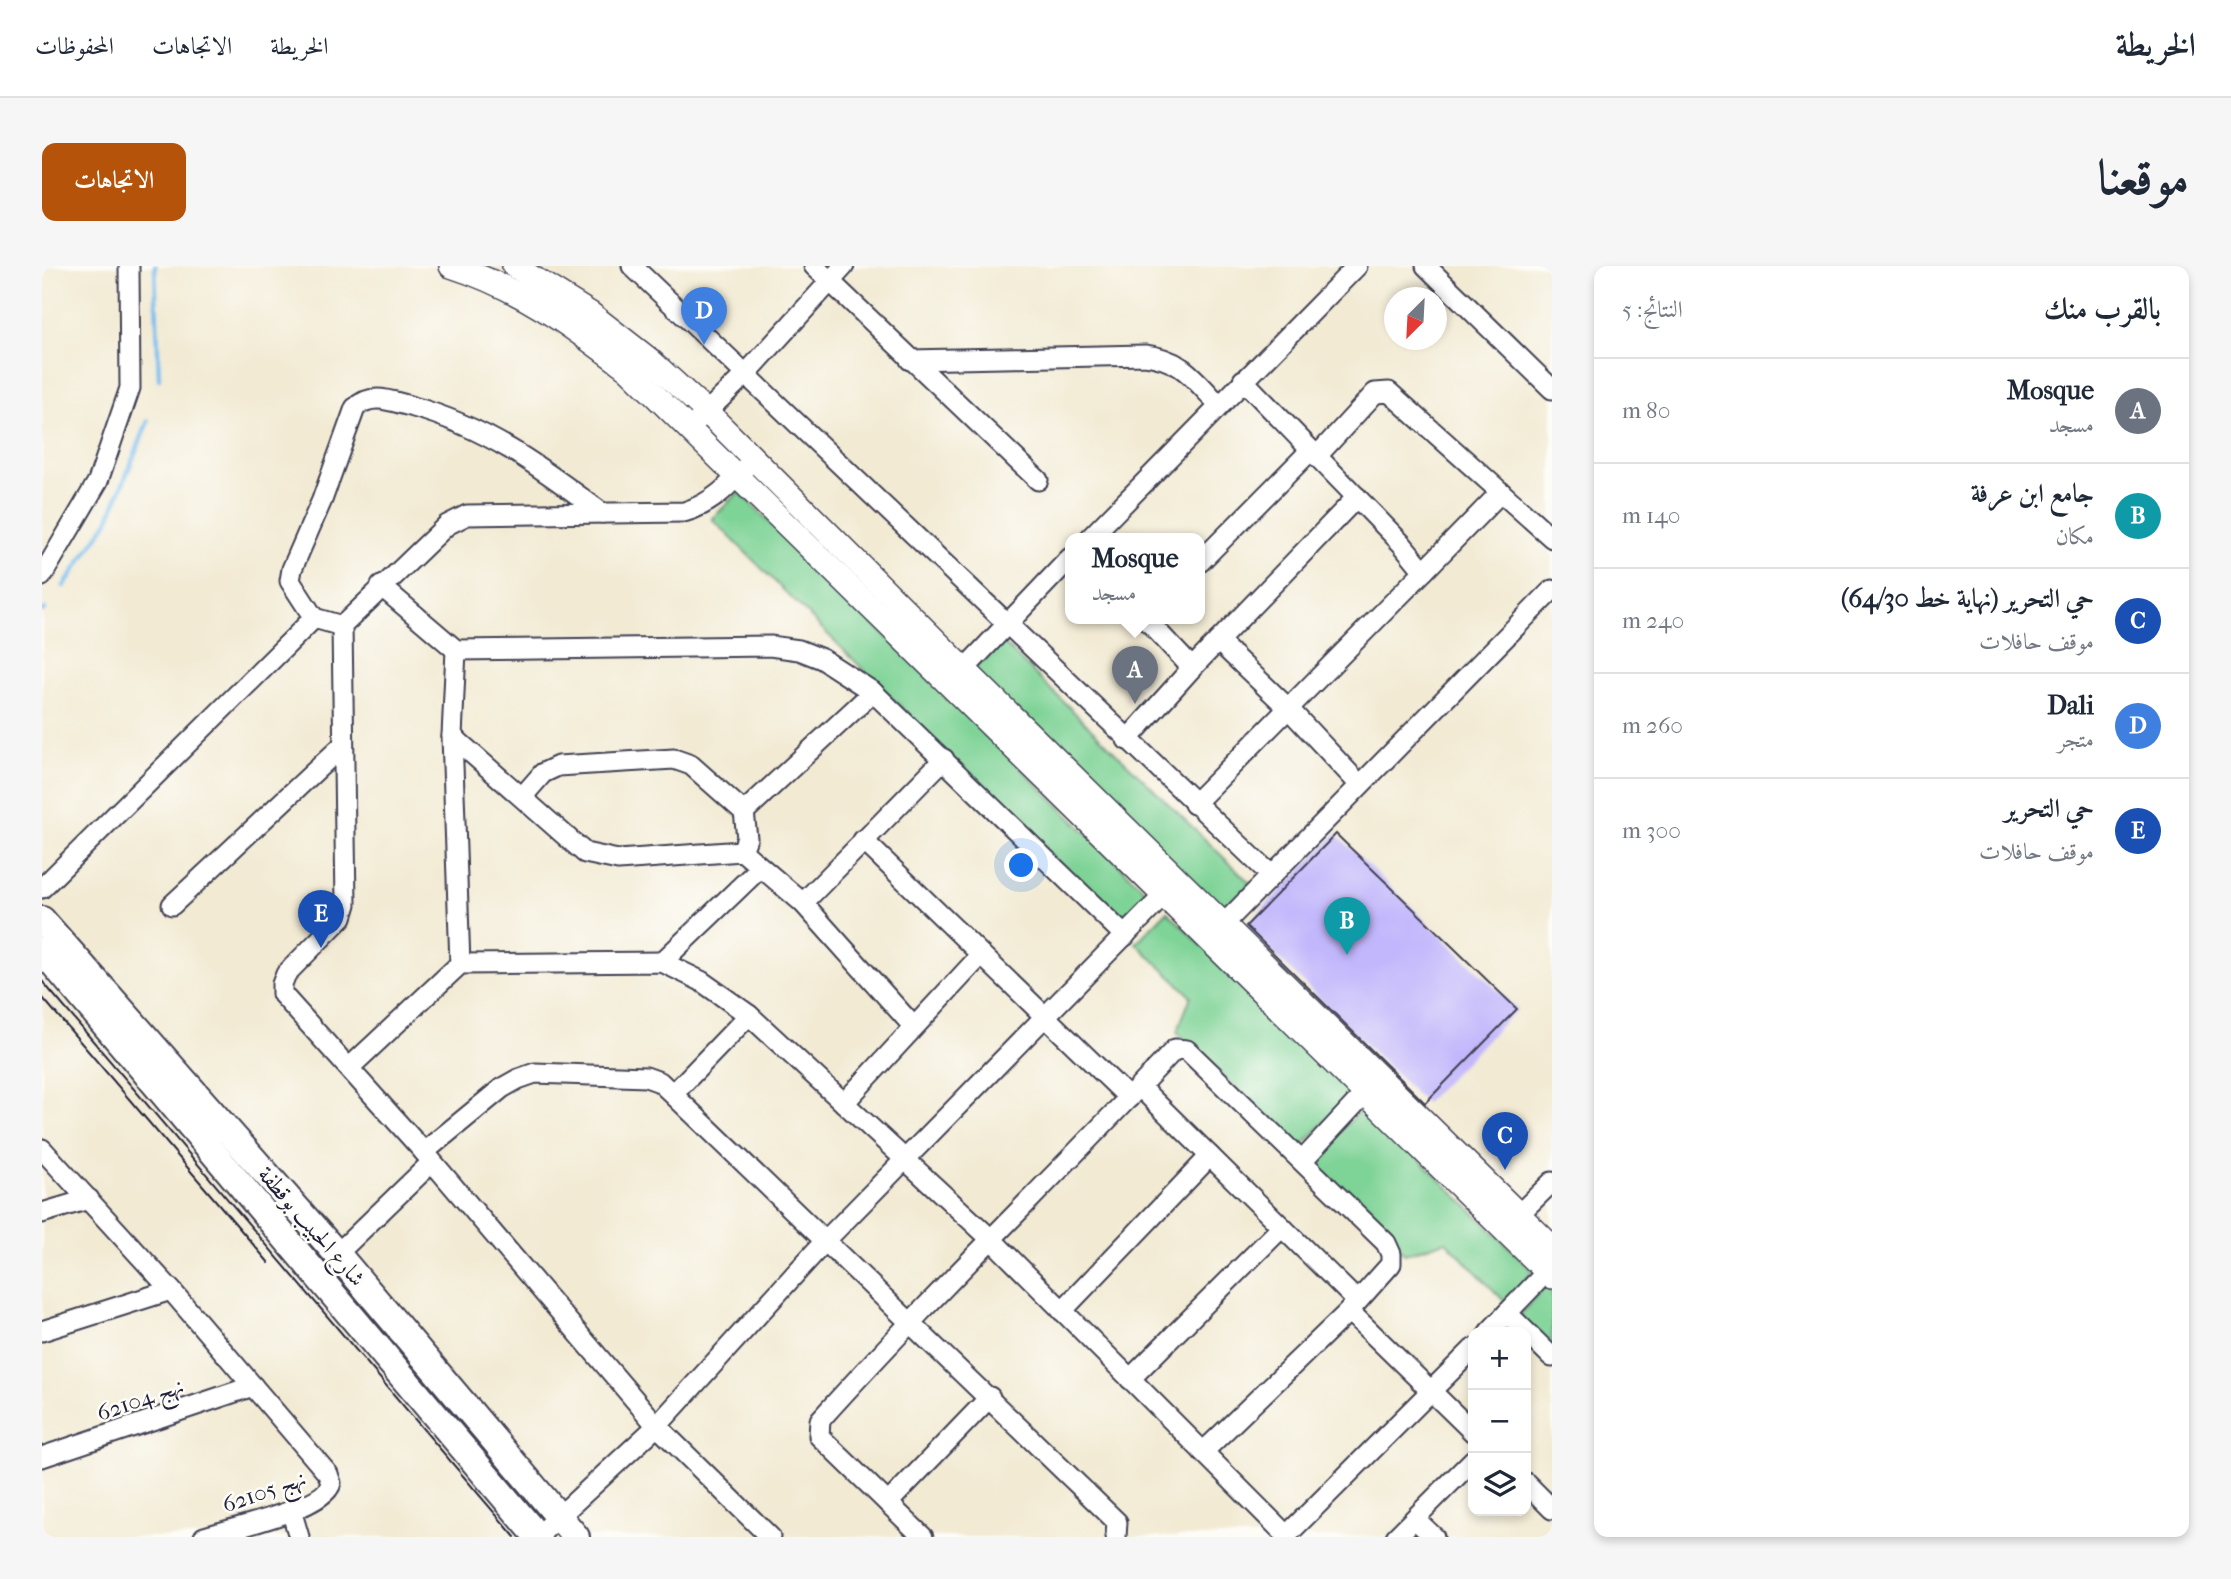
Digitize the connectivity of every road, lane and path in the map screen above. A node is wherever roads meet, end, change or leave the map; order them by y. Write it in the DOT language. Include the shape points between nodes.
graph roads {
  1 [pos="129,266"];
  2 [pos="451,266"];
  3 [pos="514,266"];
  4 [pos="632,266"];
  5 [pos="814,266"];
  6 [pos="844,266"];
  7 [pos="1357,266"];
  8 [pos="1426,266"];
  9 [pos="830,281"];
  10 [pos="910,360"];
  11 [pos="745,375"];
  12 [pos="1243,380"];
  13 [pos="1552,389"];
  14 [pos="1219,405"];
  15 [pos="707,412"];
  16 [pos="690,428"];
  17 [pos="1314,453"];
  18 [pos="746,467"];
  19 [pos="1038,480"];
  20 [pos="1501,492"];
  21 [pos="1357,497"];
  22 [pos="602,513"];
  23 [pos="1095,533"];
  24 [pos="1552,538"];
  25 [pos="1205,557"];
  26 [pos="1065,563"];
  27 [pos="1424,571"];
  28 [pos="42,576"];
  29 [pos="381,586"];
  30 [pos="1552,590"];
  31 [pos="314,618"];
  32 [pos="1009,623"];
  33 [pos="1151,624"];
  34 [pos="342,626"];
  35 [pos="1218,641"];
  36 [pos="456,650"];
  37 [pos="1192,668"];
  38 [pos="957,677"];
  39 [pos="873,692"];
  40 [pos="1289,709"];
  41 [pos="452,736"];
  42 [pos="1126,740"];
  43 [pos="342,746"];
  44 [pos="944,760"];
  45 [pos="1360,785"];
  46 [pos="523,796"];
  47 [pos="1194,804"];
  48 [pos="744,811"];
  49 [pos="863,840"];
  50 [pos="742,852"];
  51 [pos="760,868"];
  52 [pos="1271,875"];
  53 [pos="42,888"];
  54 [pos="1171,888"];
  55 [pos="803,903"];
  56 [pos="172,905"];
  57 [pos="42,920"];
  58 [pos="1216,931"];
  59 [pos="1125,936"];
  60 [pos="42,950"];
  61 [pos="981,955"];
  62 [pos="662,962"];
  63 [pos="460,964"];
  64 [pos="749,1015"];
  65 [pos="1045,1017"];
  66 [pos="913,1026"];
  67 [pos="349,1068"];
  68 [pos="1366,1092"];
  69 [pos="674,1093"];
  70 [pos="1134,1093"];
  71 [pos="844,1103"];
  72 [pos="42,1149"];
  73 [pos="1210,1156"];
  74 [pos="428,1157"];
  75 [pos="905,1161"];
  76 [pos="1302,1161"];
  77 [pos="1552,1182"];
  78 [pos="89,1199"];
  79 [pos="42,1213"];
  80 [pos="1512,1222"];
  81 [pos="1282,1227"];
  82 [pos="826,1240"];
  83 [pos="992,1240"];
  84 [pos="1552,1247"];
  85 [pos="337,1254"];
  86 [pos="1550,1271"];
  87 [pos="172,1290"];
  88 [pos="1353,1306"];
  89 [pos="1062,1311"];
  90 [pos="1507,1313"];
  91 [pos="910,1320"];
  92 [pos="1494,1327"];
  93 [pos="42,1331"];
  94 [pos="1468,1354"];
  95 [pos="1552,1357"];
  96 [pos="1130,1379"];
  97 [pos="253,1386"];
  98 [pos="1433,1393"];
  99 [pos="990,1397"];
  100 [pos="657,1426"];
  101 [pos="1468,1427"];
  102 [pos="1203,1452"];
  103 [pos="42,1457"];
  104 [pos="1468,1465"];
  105 [pos="1531,1488"];
  106 [pos="887,1503"];
  107 [pos="1552,1509"];
  108 [pos="291,1510"];
  109 [pos="557,1517"];
  110 [pos="1415,1519"];
  111 [pos="204,1537"];
  112 [pos="299,1537"];
  113 [pos="538,1537"];
  114 [pos="576,1537"];
  115 [pos="770,1537"];
  116 [pos="923,1537"];
  117 [pos="1116,1537"];
  118 [pos="1286,1537"];
  119 [pos="1396,1537"];
  120 [pos="1434,1537"];
  1 -- 28 [label="street" via="127,401 97,481"];
  2 -- 16 [label="street" via="551,310 628,369"];
  3 -- 15 [label="street" via="591,314"];
  4 -- 11 [label="street"];
  5 -- 9 [label="street"];
  6 -- 9 [label="street"];
  7 -- 12 [label="street"];
  8 -- 13 [label="street"];
  9 -- 10 [label="street"];
  9 -- 11 [label="street"];
  10 -- 14 [label="street" via="1165,357 1179,364"];
  10 -- 19 [label="street"];
  11 -- 15 [label="street"];
  11 -- 32 [label="street"];
  12 -- 14 [label="street"];
  12 -- 17 [label="street"];
  14 -- 23 [label="street"];
  15 -- 16 [label="street"];
  15 -- 18 [label="street"];
  16 -- 18 [label="street"];
  17 -- 20 [label="street" via="1375,393 1389,392"];
  17 -- 21 [label="street"];
  17 -- 25 [label="street"];
  18 -- 22 [label="street" via="704,506 684,512"];
  18 -- 38 [label="street"];
  20 -- 24 [label="street"];
  20 -- 27 [label="street"];
  21 -- 27 [label="street"];
  21 -- 35 [label="street"];
  22 -- 29 [label="street" via="467,515 447,525"];
  22 -- 31 [label="street" via="476,428 383,398 362,401 355,408 292,569 292,588"];
  26 -- 32 [label="street"];
  27 -- 40 [label="street"];
  29 -- 34 [label="street"];
  29 -- 36 [label="street"];
  30 -- 45 [label="street"];
  31 -- 34 [label="street"];
  31 -- 53 [label="street"];
  32 -- 38 [label="street"];
  32 -- 42 [label="street"];
  33 -- 37 [label="street"];
  34 -- 43 [label="street"];
  35 -- 37 [label="street"];
  35 -- 40 [label="street"];
  36 -- 39 [label="street" via="769,646 822,659"];
  36 -- 41 [label="street"];
  37 -- 42 [label="street"];
  38 -- 54 [label="street"];
  39 -- 44 [label="street"];
  39 -- 48 [label="street"];
  40 -- 45 [label="street"];
  40 -- 47 [label="street"];
  41 -- 46 [label="street"];
  41 -- 63 [label="street"];
  42 -- 47 [label="street"];
  43 -- 56 [label="street"];
  43 -- 67 [label="street" via="346,904 342,917 286,974 282,994"];
  44 -- 49 [label="street"];
  44 -- 59 [label="street"];
  45 -- 52 [label="street"];
  46 -- 48 [label="street" via="543,773 558,766 674,759 691,765"];
  46 -- 50 [label="street" via="585,853 602,859"];
  47 -- 52 [label="street"];
  48 -- 50 [label="street" via="747,838"];
  49 -- 55 [label="street"];
  49 -- 61 [label="street"];
  50 -- 51 [label="street"];
  51 -- 55 [label="street"];
  51 -- 62 [label="street"];
  52 -- 58 [label="street"];
  54 -- 58 [label="street"];
  54 -- 59 [label="street"];
  55 -- 66 [label="street"];
  57 -- 85 [label="main road, شارع الحبيب بوقطفة"];
  58 -- 68 [label="street"];
  58 -- 80 [label="street"];
  59 -- 65 [label="street"];
  60 -- 113 [label="main road, شارع الحبيب بوقطفة"];
  61 -- 65 [label="street"];
  61 -- 66 [label="street"];
  62 -- 63 [label="street"];
  62 -- 64 [label="street" via="701,981"];
  63 -- 67 [label="street"];
  64 -- 69 [label="street"];
  64 -- 71 [label="street"];
  65 -- 70 [label="street"];
  65 -- 75 [label="street"];
  66 -- 71 [label="street"];
  67 -- 74 [label="street"];
  68 -- 76 [label="street"];
  68 -- 80 [label="street"];
  69 -- 74 [label="street" via="646,1077 535,1073 502,1088"];
  69 -- 82 [label="street"];
  70 -- 73 [label="street"];
  70 -- 76 [label="street" via="1175,1049 1187,1050"];
  70 -- 83 [label="street"];
  71 -- 75 [label="street"];
  72 -- 78 [label="street"];
  73 -- 81 [label="street"];
  73 -- 89 [label="street"];
  74 -- 85 [label="street"];
  74 -- 100 [label="street"];
  75 -- 82 [label="street"];
  75 -- 83 [label="street"];
  76 -- 88 [label="street" via="1386,1243 1391,1254 1391,1264"];
  77 -- 80 [label="street"];
  78 -- 79 [label="street"];
  78 -- 87 [label="street"];
  80 -- 84 [label="street"];
  80 -- 86 [label="street"];
  81 -- 88 [label="street"];
  81 -- 96 [label="street"];
  82 -- 91 [label="street"];
  82 -- 100 [label="street"];
  83 -- 89 [label="street"];
  83 -- 91 [label="street"];
  85 -- 109 [label="main road, شارع الحبيب بوقطفة"];
  86 -- 90 [label="street"];
  87 -- 93 [label="street"];
  87 -- 97 [label="street"];
  88 -- 98 [label="street"];
  88 -- 102 [label="street"];
  89 -- 96 [label="street"];
  90 -- 92 [label="street"];
  90 -- 95 [label="street"];
  91 -- 99 [label="street"];
  91 -- 106 [label="street" via="817,1427 819,1436"];
  94 -- 98 [label="street"];
  96 -- 102 [label="street"];
  97 -- 103 [label="street, نهج 62104"];
  97 -- 108 [label="street, نهج 62105" via="331,1483 325,1495"];
  98 -- 101 [label="street"];
  98 -- 118 [label="street"];
  99 -- 106 [label="street"];
  99 -- 117 [label="street" via="1117,1522"];
  100 -- 109 [label="street"];
  100 -- 115 [label="street"];
  102 -- 118 [label="street"];
  104 -- 110 [label="street"];
  105 -- 107 [label="street"];
  106 -- 116 [label="street"];
  108 -- 111 [label="street, نهج 62105"];
  108 -- 112 [label="street"];
  109 -- 113 [label="street"];
  109 -- 114 [label="main road, شارع الحبيب بوقطفة"];
  110 -- 119 [label="street"];
  110 -- 120 [label="street"];
}
